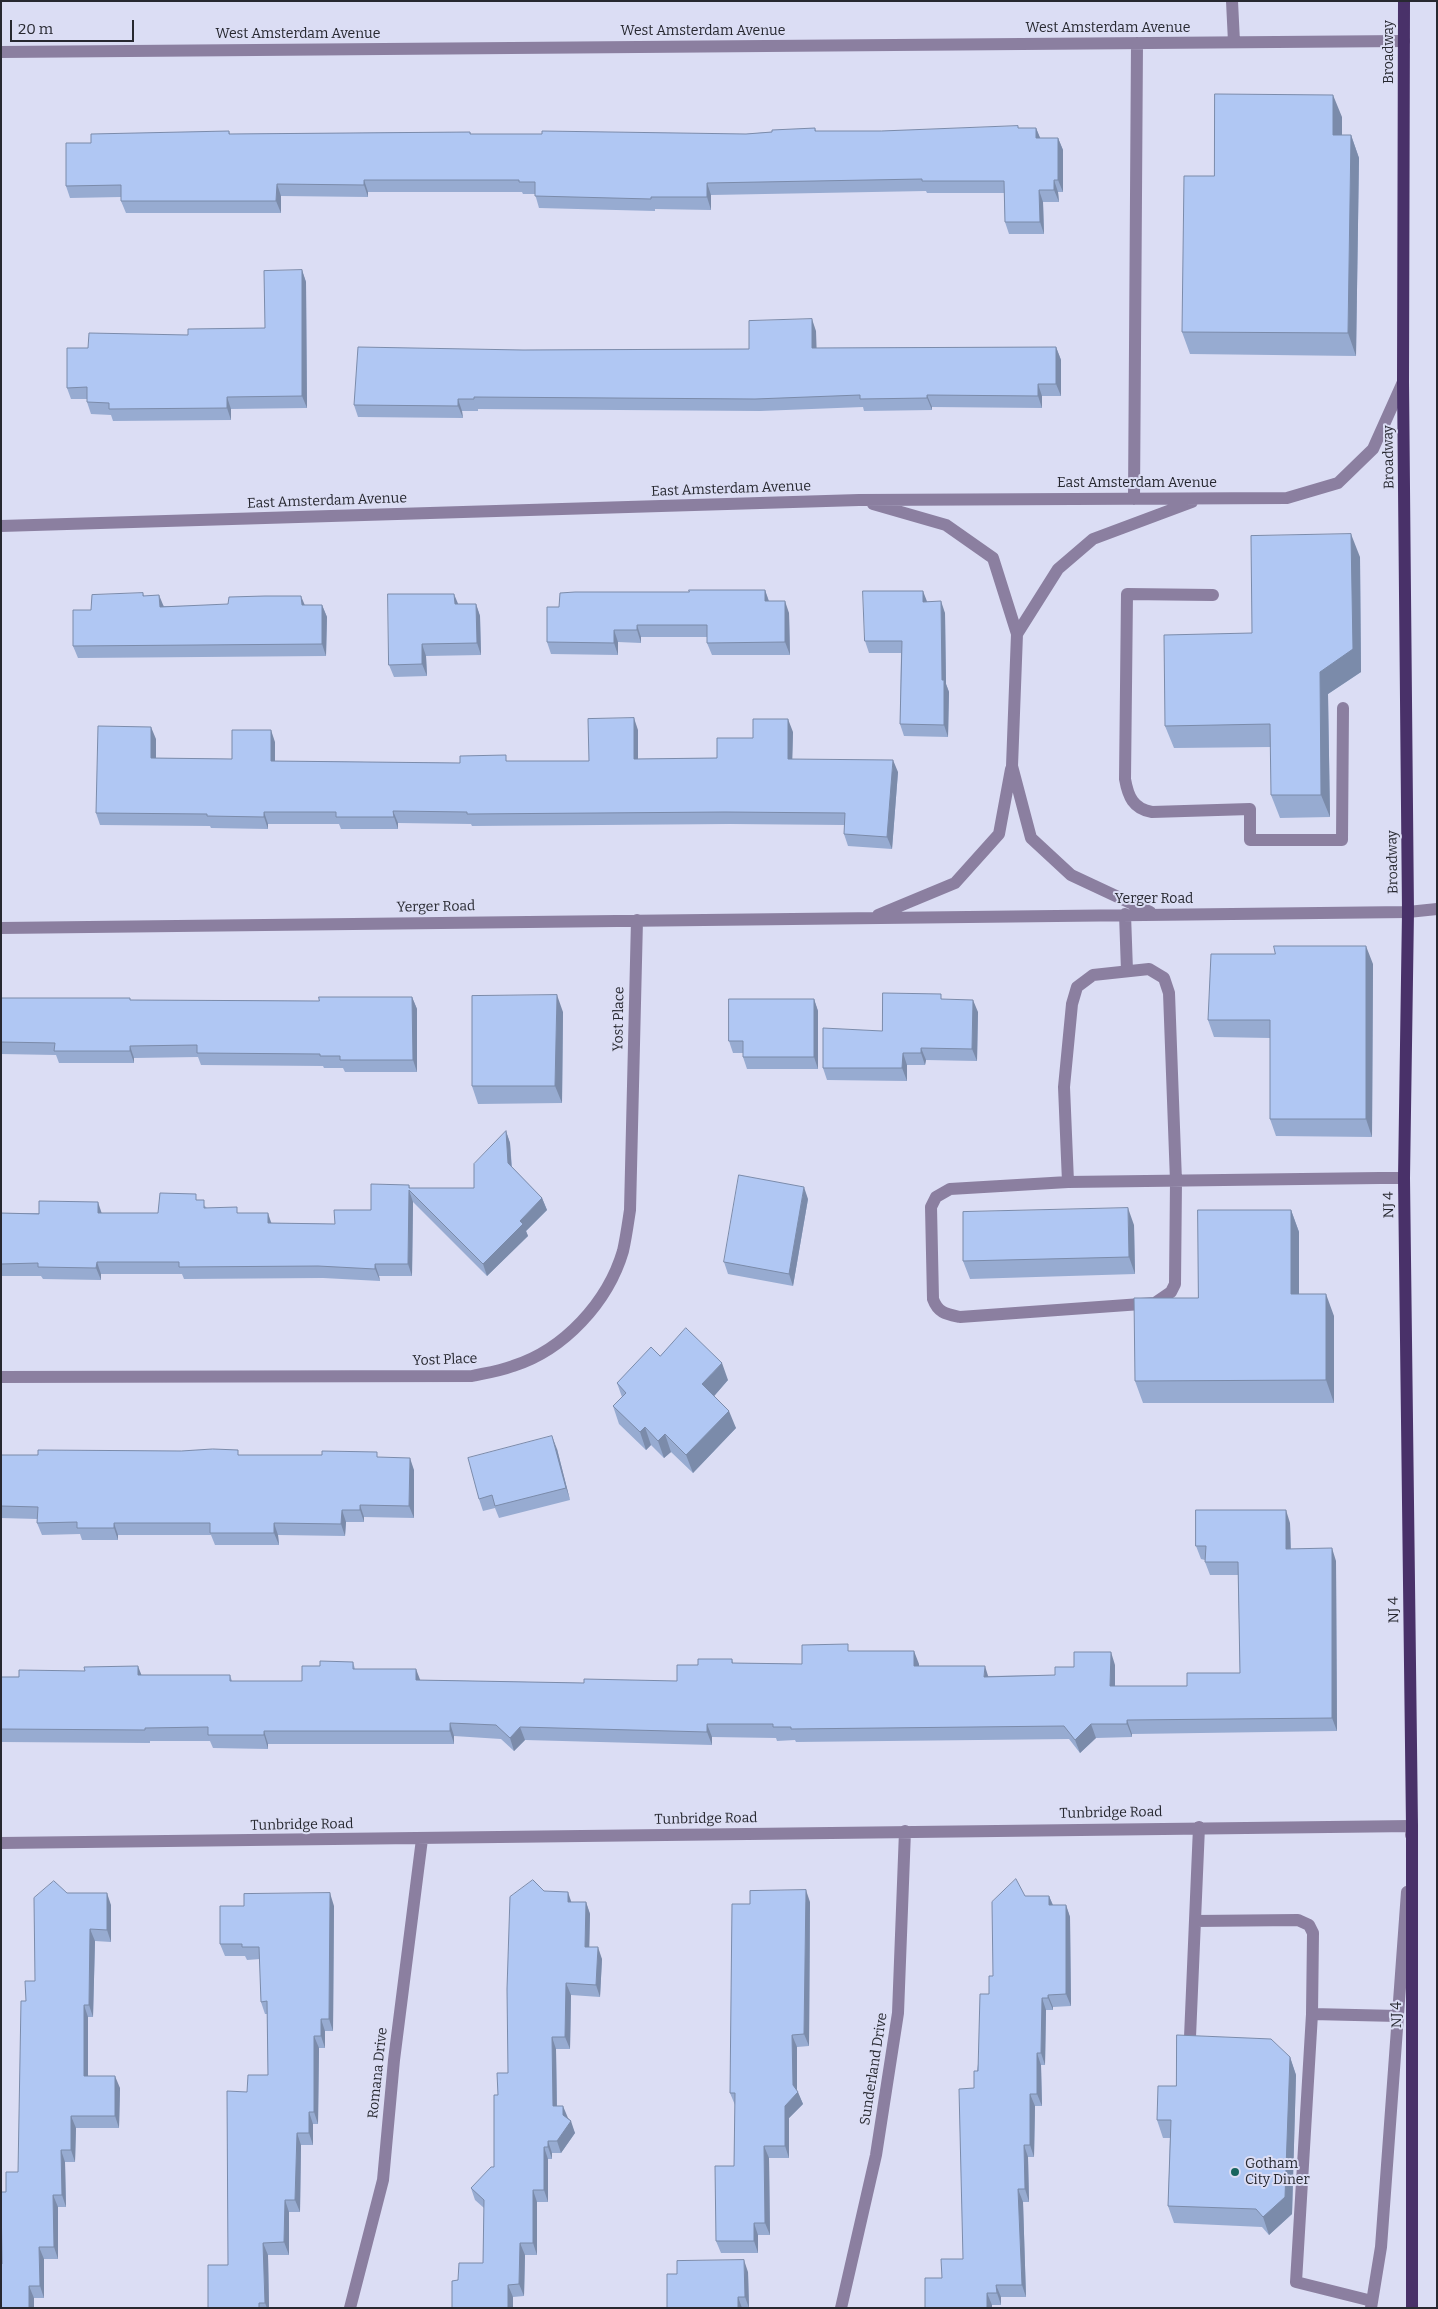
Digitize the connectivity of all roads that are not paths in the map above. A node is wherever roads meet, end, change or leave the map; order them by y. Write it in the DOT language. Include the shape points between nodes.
graph roads {
  1 [pos="1232,1"];
  2 [pos="1404,1"];
  3 [pos="1404,41"];
  4 [pos="1234,42"];
  5 [pos="1137,43"];
  6 [pos="1,52"];
  7 [pos="1403,382"];
  8 [pos="1201,498"];
  9 [pos="1134,499"];
  10 [pos="859,500"];
  11 [pos="1,526"];
  12 [pos="1213,594"];
  13 [pos="1016,634"];
  14 [pos="1343,708"];
  15 [pos="1012,766"];
  16 [pos="1437,909"];
  17 [pos="1408,912"];
  18 [pos="1125,914"];
  19 [pos="1155,914"];
  20 [pos="871,918"];
  21 [pos="637,920"];
  22 [pos="1,928"];
  23 [pos="1126,971"];
  24 [pos="1404,1178"];
  25 [pos="1176,1180"];
  26 [pos="1068,1182"];
  27 [pos="1,1377"];
  28 [pos="1412,1826"];
  29 [pos="1199,1828"];
  30 [pos="905,1831"];
  31 [pos="422,1839"];
  32 [pos="1,1843"];
  33 [pos="1195,1922"];
  34 [pos="1312,2014"];
  35 [pos="1398,2016"];
  36 [pos="1190,2038"];
  37 [pos="1372,2304"];
  38 [pos="350,2308"];
  39 [pos="841,2308"];
  40 [pos="1412,2308"];
  1 -- 4 [label="street"];
  2 -- 3 [label="main road, Broadway / NJ 4"];
  3 -- 4 [label="street, West Amsterdam Avenue"];
  3 -- 7 [label="main road, Broadway / NJ 4"];
  4 -- 5 [label="street, West Amsterdam Avenue"];
  5 -- 6 [label="street, West Amsterdam Avenue"];
  5 -- 9 [label="street"];
  7 -- 8 [label="street, East Amsterdam Avenue" via="1374,448 1338,483 1287,498"];
  7 -- 17 [label="main road, Broadway / NJ 4"];
  8 -- 9 [label="street, East Amsterdam Avenue"];
  8 -- 13 [label="street" via="1092,539 1058,569"];
  9 -- 10 [label="street, East Amsterdam Avenue"];
  10 -- 11 [label="street, East Amsterdam Avenue"];
  10 -- 13 [label="street" via="946,525 993,558"];
  12 -- 14 [label="street" via="1128,594 1125,779 1130,799 1137,806 1152,812 1250,809 1250,840 1342,840"];
  13 -- 15 [label="street"];
  15 -- 19 [label="street" via="1031,838 1071,875"];
  15 -- 20 [label="street, Yerger Road" via="999,834 955,883"];
  16 -- 17 [label="street, Yerger Road"];
  17 -- 19 [label="street, Yerger Road"];
  17 -- 24 [label="main road, NJ 4 / NJ 4"];
  18 -- 19 [label="street, Yerger Road"];
  18 -- 20 [label="street, Yerger Road"];
  18 -- 23 [label="street"];
  20 -- 21 [label="street, Yerger Road"];
  21 -- 22 [label="street, Yerger Road"];
  21 -- 27 [label="street, Yost Place" via="630,1210 622,1252 607,1289 583,1320 553,1347 514,1366 472,1376"];
  23 -- 25 [label="street" via="1149,969 1164,978 1169,993"];
  23 -- 26 [label="street" via="1093,975 1077,987 1072,1004 1064,1087"];
  24 -- 25 [label="street"];
  24 -- 28 [label="main road, NJ 4 / NJ 4"];
  25 -- 26 [label="street"];
  25 -- 26 [label="street" via="1175,1284 1161,1300 960,1317 937,1309 933,1299 931,1207 936,1197 950,1189"];
  28 -- 29 [label="street, Tunbridge Road"];
  28 -- 35 [label="street"];
  28 -- 40 [label="main road, NJ 4 / NJ 4"];
  29 -- 30 [label="street, Tunbridge Road"];
  29 -- 33 [label="street"];
  30 -- 31 [label="street, Tunbridge Road"];
  30 -- 39 [label="street, Sunderland Drive" via="898,2013 876,2155"];
  31 -- 32 [label="street, Tunbridge Road"];
  31 -- 38 [label="street, Romana Drive" via="394,2060 383,2180"];
  33 -- 34 [label="street" via="1298,1920 1309,1925 1313,1933"];
  33 -- 36 [label="street"];
  34 -- 35 [label="street"];
  34 -- 37 [label="street" via="1296,2282"];
  35 -- 37 [label="street" via="1381,2247"];
}
